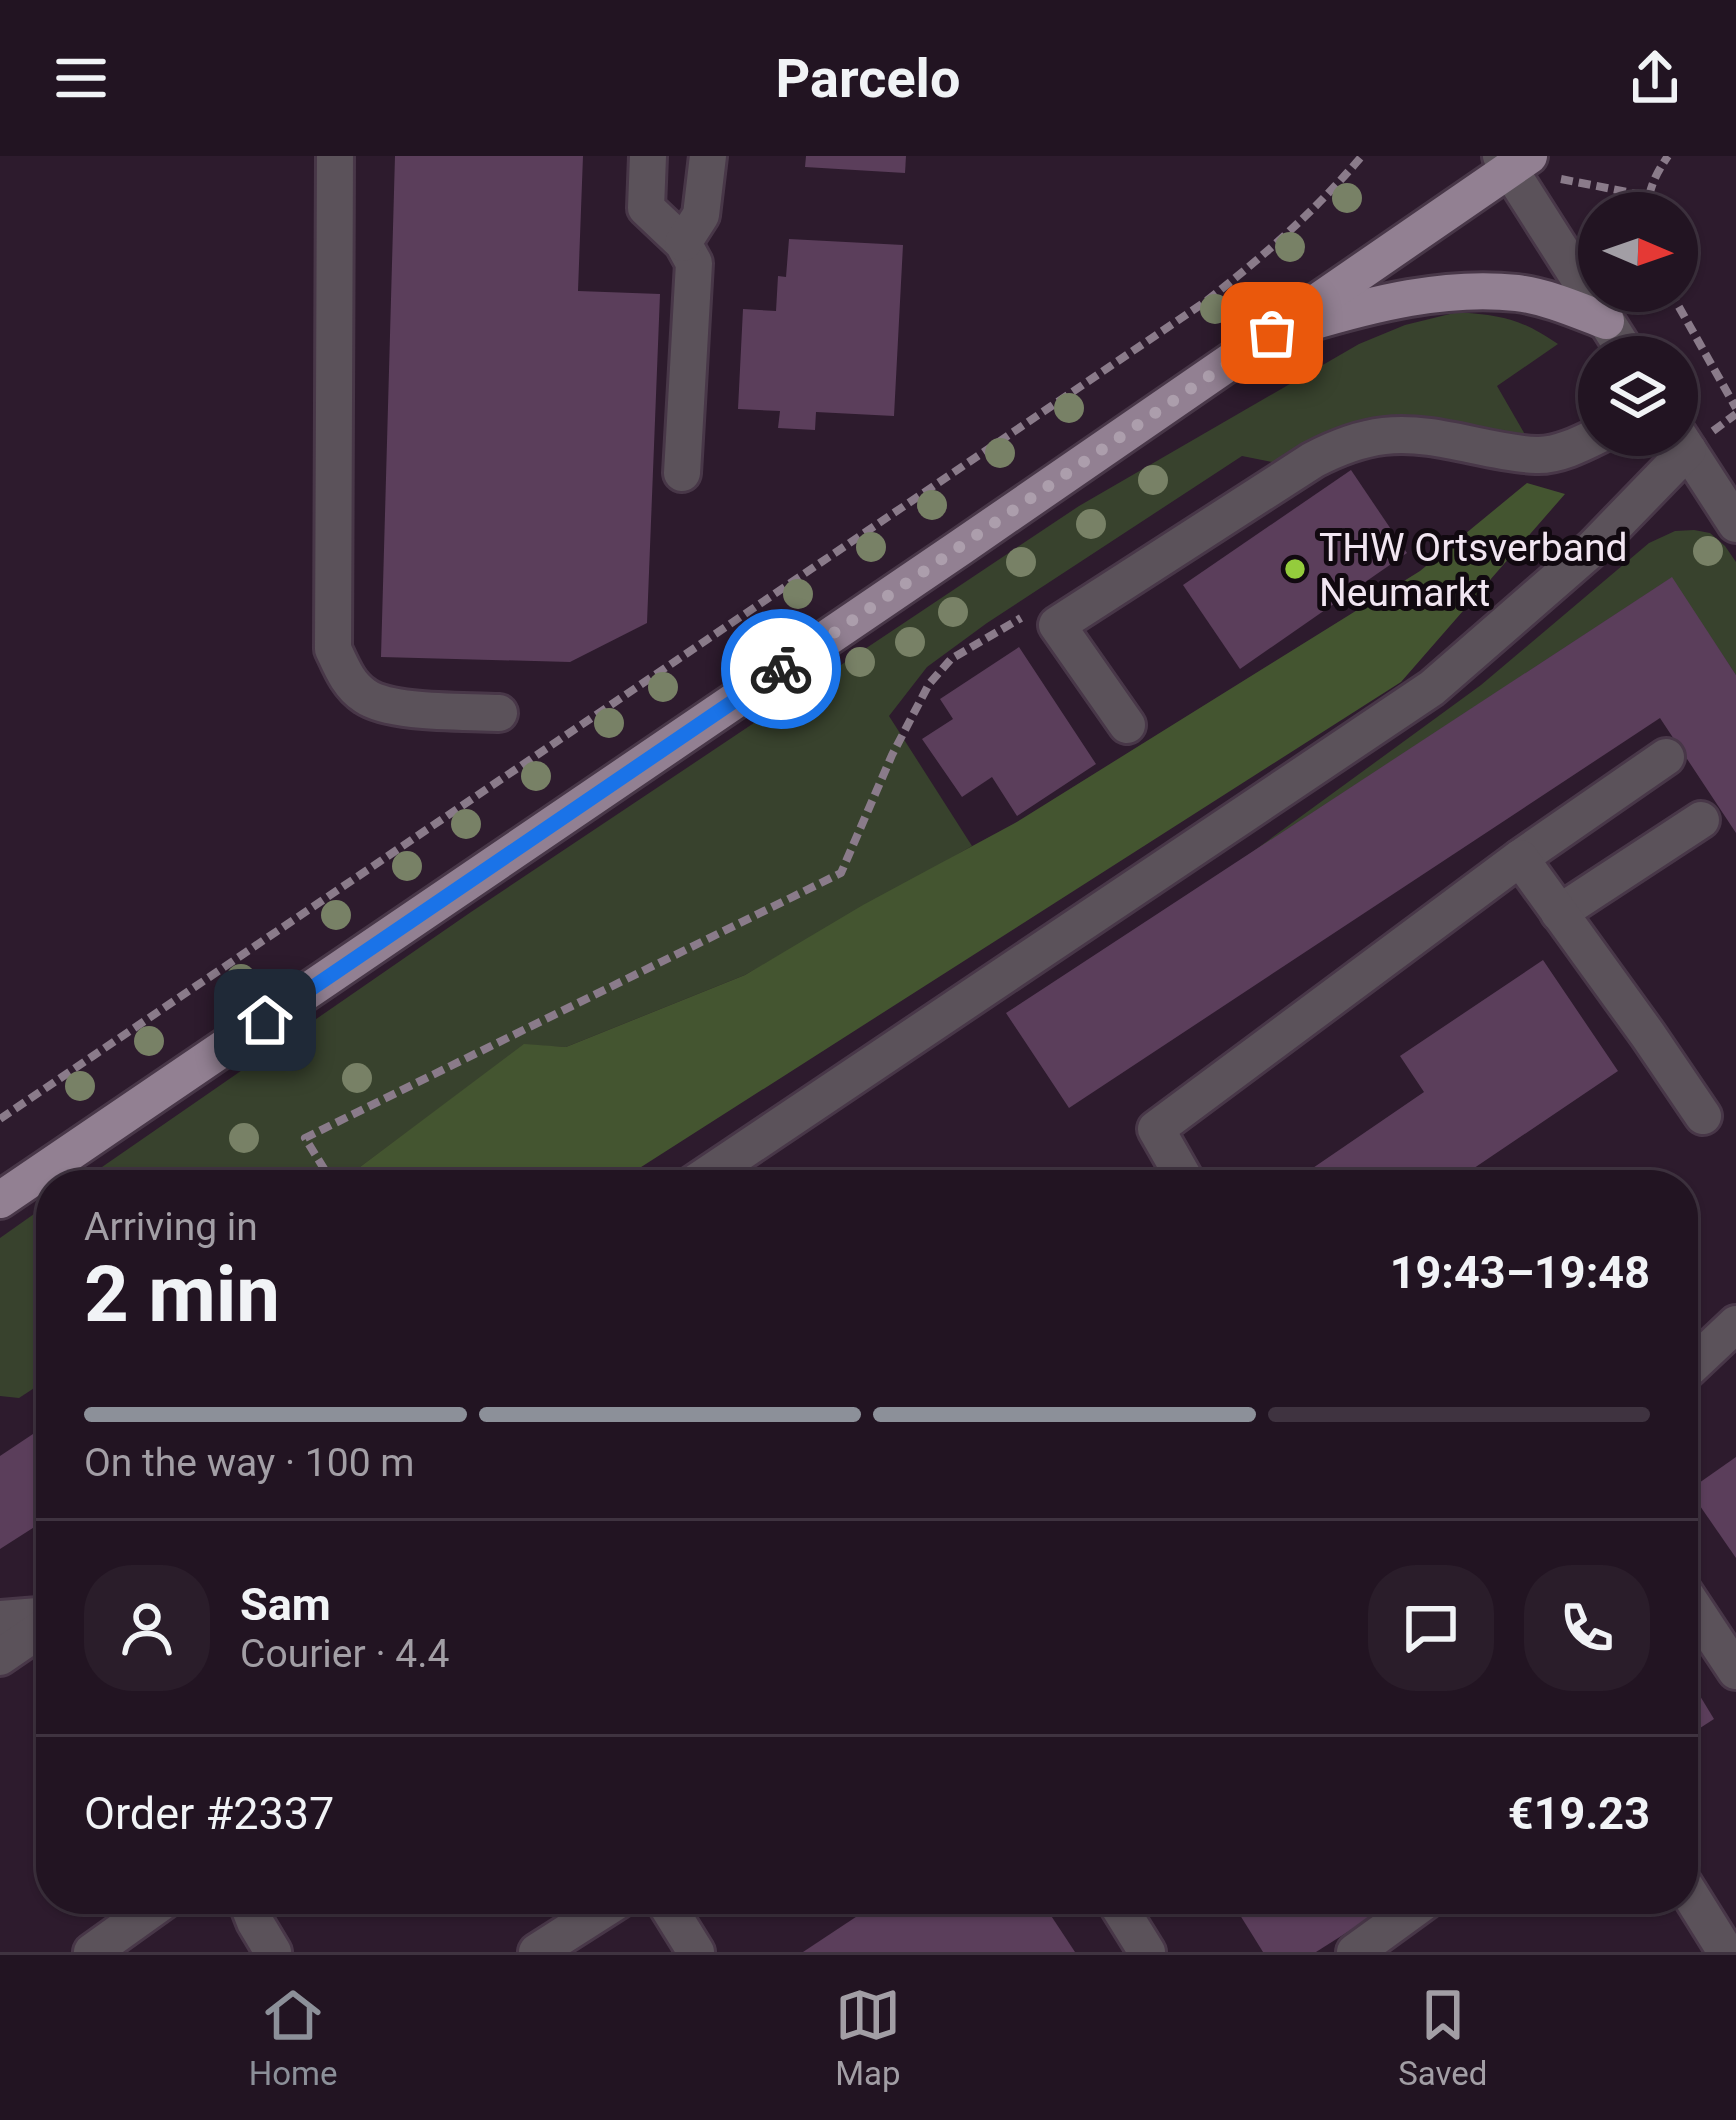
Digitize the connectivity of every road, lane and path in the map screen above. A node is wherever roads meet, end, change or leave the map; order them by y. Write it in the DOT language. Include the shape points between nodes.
graph roads {
  1 [pos="334,156"];
  2 [pos="649,156"];
  3 [pos="708,156"];
  4 [pos="1363,156"];
  5 [pos="1668,156"];
  6 [pos="1513,160"];
  7 [pos="1633,192"];
  8 [pos="1649,192"];
  9 [pos="683,243"];
  10 [pos="1682,312"];
  11 [pos="1606,320"];
  12 [pos="1272,333"];
  13 [pos="1616,336"];
  14 [pos="1736,408"];
  15 [pos="1578,444"];
  16 [pos="1671,456"];
  17 [pos="1692,456"];
  18 [pos="682,473"];
  19 [pos="1736,524"];
  20 [pos="1058,625"];
  21 [pos="499,713"];
  22 [pos="1126,725"];
  23 [pos="1666,757"];
  24 [pos="1701,820"];
  25 [pos="1520,859"];
  26 [pos="1559,913"];
  27 [pos="1703,1116"];
  28 [pos="0,1119"];
  29 [pos="44,1170"];
  30 [pos="325,1170"];
  31 [pos="714,1170"];
  32 [pos="1179,1170"];
  33 [pos="36,1175"];
  34 [pos="0,1200"];
  35 [pos="1736,1324"];
  36 [pos="1698,1360"];
  37 [pos="1698,1614"];
  38 [pos="0,1619"];
  39 [pos="36,1619"];
  40 [pos="36,1630"];
  41 [pos="0,1657"];
  42 [pos="1736,1671"];
  43 [pos="1698,1907"];
  44 [pos="145,1914"];
  45 [pos="252,1914"];
  46 [pos="597,1914"];
  47 [pos="672,1914"];
  48 [pos="1123,1914"];
  49 [pos="1407,1914"];
  50 [pos="92,1952"];
  51 [pos="273,1952"];
  52 [pos="537,1952"];
  53 [pos="696,1952"];
  54 [pos="1147,1952"];
  55 [pos="1355,1952"];
  56 [pos="1726,1952"];
  1 -- 21 [label="street" via="333,649 363,695 386,706"];
  2 -- 9 [label="street" via="646,208"];
  3 -- 9 [label="street" via="700,215"];
  4 -- 28 [label="path" via="1315,210 1205,302"];
  5 -- 8 [label="path"];
  6 -- 7 [label="path"];
  6 -- 11 [label="street"];
  6 -- 12 [label="main road"];
  9 -- 18 [label="street" via="694,263"];
  10 -- 14 [label="path"];
  11 -- 12 [label="main road" via="1519,293 1483,291 1391,301"];
  11 -- 13 [label="street"];
  12 -- 29 [label="main road"];
  15 -- 20 [label="street" via="1539,456 1422,436 1346,443"];
  16 -- 31 [label="street" via="1594,547 1432,688"];
  17 -- 19 [label="street"];
  20 -- 22 [label="street"];
  20 -- 30 [label="path" via="1029,613 951,659 929,684 841,873 305,1138"];
  23 -- 25 [label="street"];
  24 -- 26 [label="street"];
  25 -- 26 [label="street"];
  25 -- 32 [label="street" via="1156,1129"];
  26 -- 27 [label="street"];
  33 -- 34 [label="main road"];
  35 -- 36 [label="street"];
  37 -- 42 [label="street"];
  38 -- 39 [label="street"];
  40 -- 41 [label="street"];
  43 -- 56 [label="street"];
  44 -- 50 [label="street"];
  45 -- 51 [label="street"];
  46 -- 52 [label="street"];
  47 -- 53 [label="street"];
  48 -- 54 [label="street"];
  49 -- 55 [label="street"];
}
